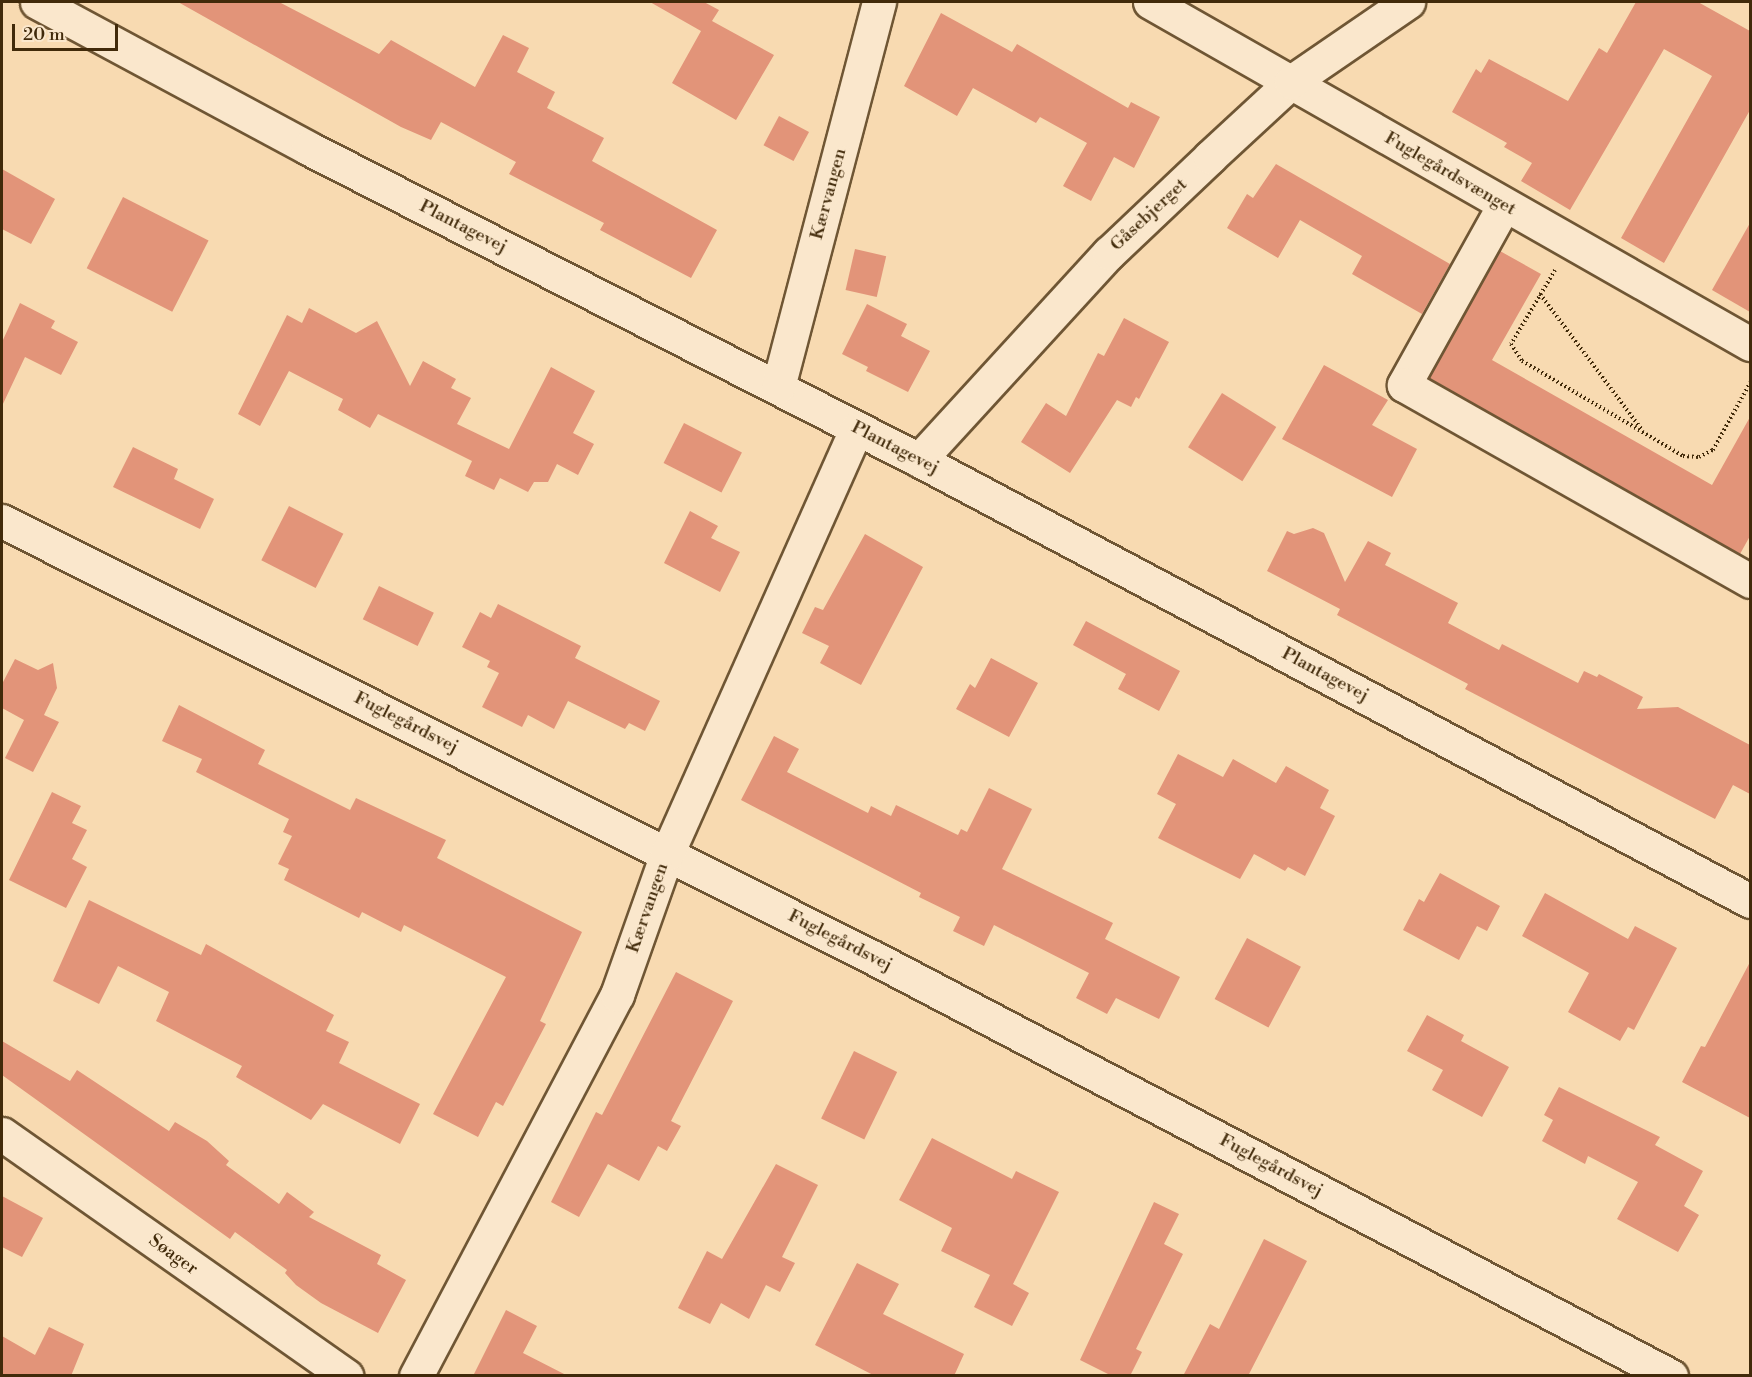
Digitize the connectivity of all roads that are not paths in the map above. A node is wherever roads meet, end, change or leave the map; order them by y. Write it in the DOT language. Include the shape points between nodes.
graph roads {
  1 [pos="37,2"];
  2 [pos="879,2"];
  3 [pos="1150,2"];
  4 [pos="1408,2"];
  5 [pos="1291,82"];
  6 [pos="1504,205"];
  7 [pos="1750,344"];
  8 [pos="778,387"];
  9 [pos="856,429"];
  10 [pos="919,460"];
  11 [pos="2,521"];
  12 [pos="1750,581"];
  13 [pos="667,854"];
  14 [pos="1750,901"];
  15 [pos="2,1134"];
  16 [pos="346,1376"];
  17 [pos="416,1376"];
  18 [pos="1671,1376"];
  1 -- 8 [label="street, Plantagevej" via="318,153"];
  2 -- 8 [label="street, Kærvangen"];
  3 -- 5 [label="street, Fuglegårdsvænget"];
  4 -- 5 [label="street, Gåsebjerget"];
  5 -- 6 [label="street, Fuglegårdsvænget"];
  5 -- 10 [label="street, Gåsebjerget" via="1109,253"];
  6 -- 7 [label="street, Fuglegårdsvænget"];
  6 -- 12 [label="street" via="1404,385"];
  8 -- 9 [label="street, Plantagevej"];
  9 -- 10 [label="street, Plantagevej"];
  9 -- 13 [label="street, Kærvangen"];
  10 -- 14 [label="street, Plantagevej"];
  11 -- 13 [label="street, Fuglegårdsvej"];
  13 -- 17 [label="street, Kærvangen" via="617,995"];
  13 -- 18 [label="street, Fuglegårdsvej" via="884,963"];
  15 -- 16 [label="street, Søager"];
}
